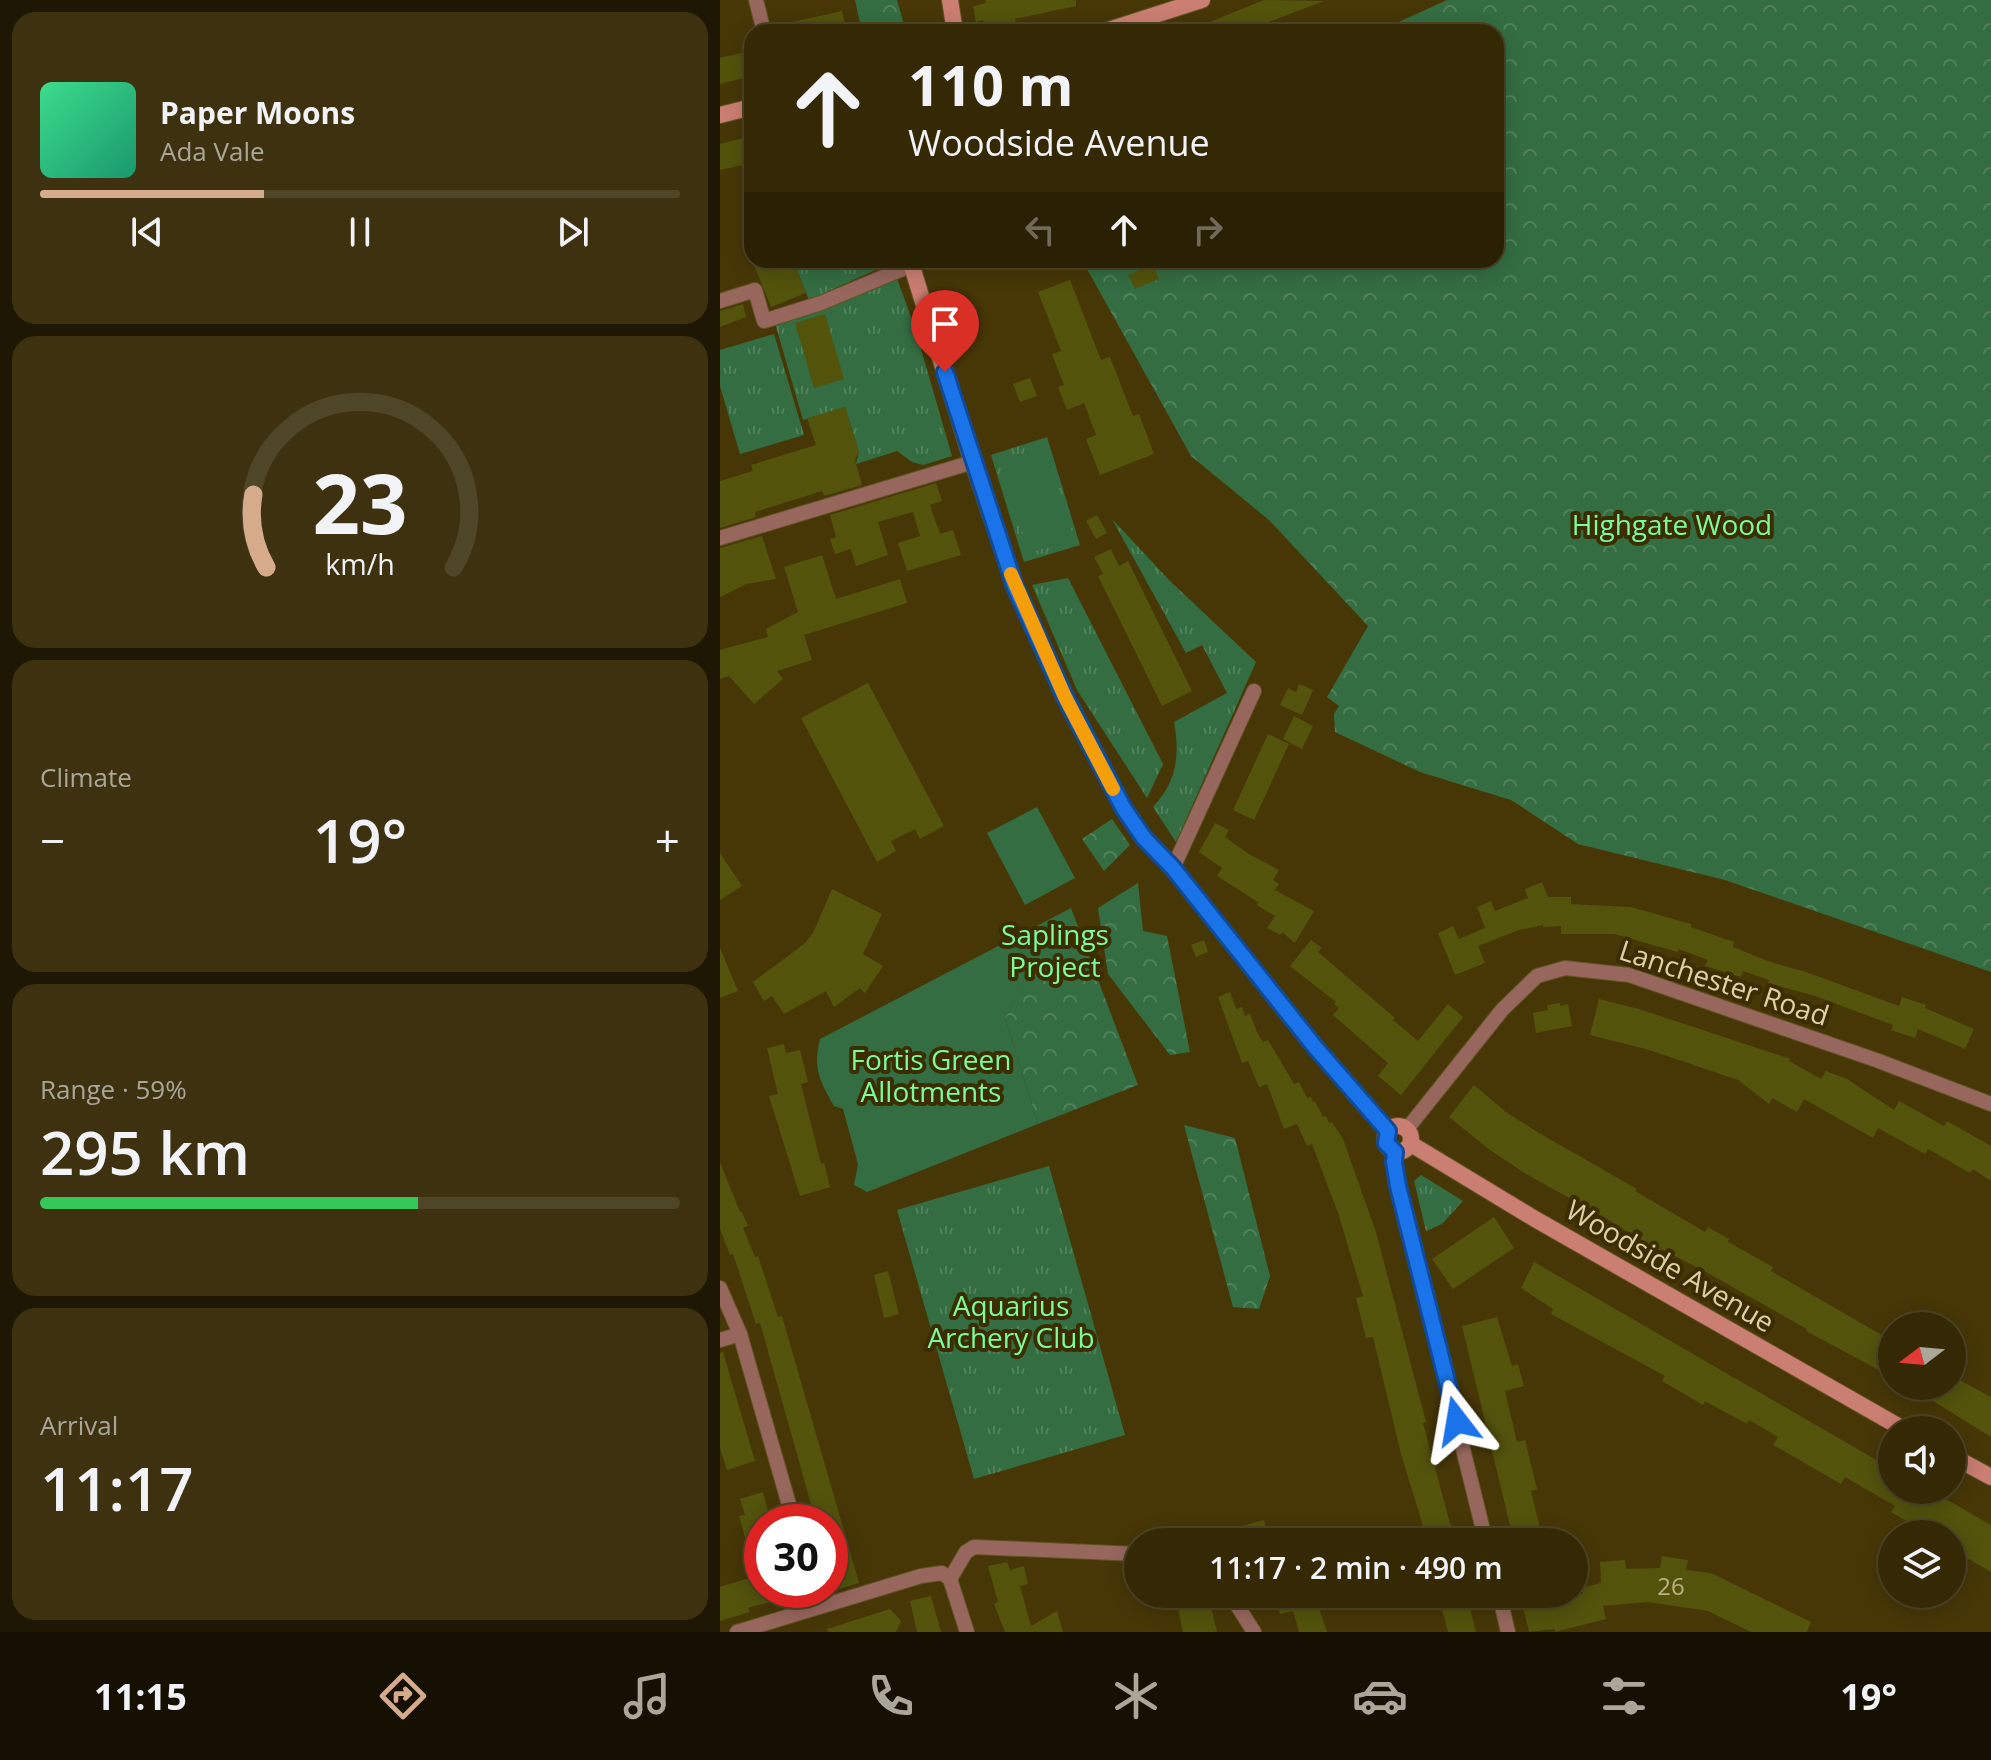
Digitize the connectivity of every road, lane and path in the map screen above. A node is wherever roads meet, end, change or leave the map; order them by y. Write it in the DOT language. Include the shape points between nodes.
graph roads {
  1 [pos="756,0"];
  2 [pos="950,0"];
  3 [pos="1202,0"];
  4 [pos="762,24"];
  5 [pos="954,24"];
  6 [pos="1127,24"];
  7 [pos="744,109"];
  8 [pos="720,115"];
  9 [pos="898,268"];
  10 [pos="913,268"];
  11 [pos="720,301"];
  12 [pos="973,462"];
  13 [pos="720,538"];
  14 [pos="1254,691"];
  15 [pos="1173,868"];
  16 [pos="1991,1104"];
  17 [pos="1404,1142"];
  18 [pos="720,1288"];
  19 [pos="740,1334"];
  20 [pos="720,1340"];
  21 [pos="1880,1416"];
  22 [pos="1966,1464"];
  23 [pos="1991,1477"];
  24 [pos="789,1504"];
  25 [pos="1483,1528"];
  26 [pos="1124,1553"];
  27 [pos="950,1579"];
  28 [pos="848,1598"];
  29 [pos="815,1608"];
  30 [pos="1239,1608"];
  31 [pos="1502,1608"];
  32 [pos="737,1632"];
  33 [pos="967,1632"];
  34 [pos="1254,1632"];
  35 [pos="1508,1632"];
  1 -- 4 [label="street"];
  2 -- 5 [label="street"];
  3 -- 6 [label="street"];
  7 -- 8 [label="street"];
  9 -- 11 [label="street" via="821,303 764,321 755,290"];
  10 -- 12 [label="street"];
  12 -- 13 [label="street"];
  12 -- 15 [label="street" via="1015,587 1065,697 1124,809"];
  14 -- 15 [label="street"];
  15 -- 17 [label="street" via="1388,1131 1386,1143"];
  16 -- 17 [label="street, Lanchester Road" via="1629,975 1565,968 1537,976 1502,1010"];
  17 -- 21 [label="street, Woodside Avenue"];
  17 -- 25 [label="street" via="1394,1162 1398,1186"];
  18 -- 19 [label="street"];
  19 -- 20 [label="street"];
  19 -- 24 [label="street"];
  22 -- 23 [label="street"];
  26 -- 27 [label="street" via="974,1547"];
  27 -- 28 [label="street" via="934,1573"];
  27 -- 33 [label="street"];
  29 -- 32 [label="street"];
  30 -- 34 [label="street"];
  31 -- 35 [label="street"];
}
